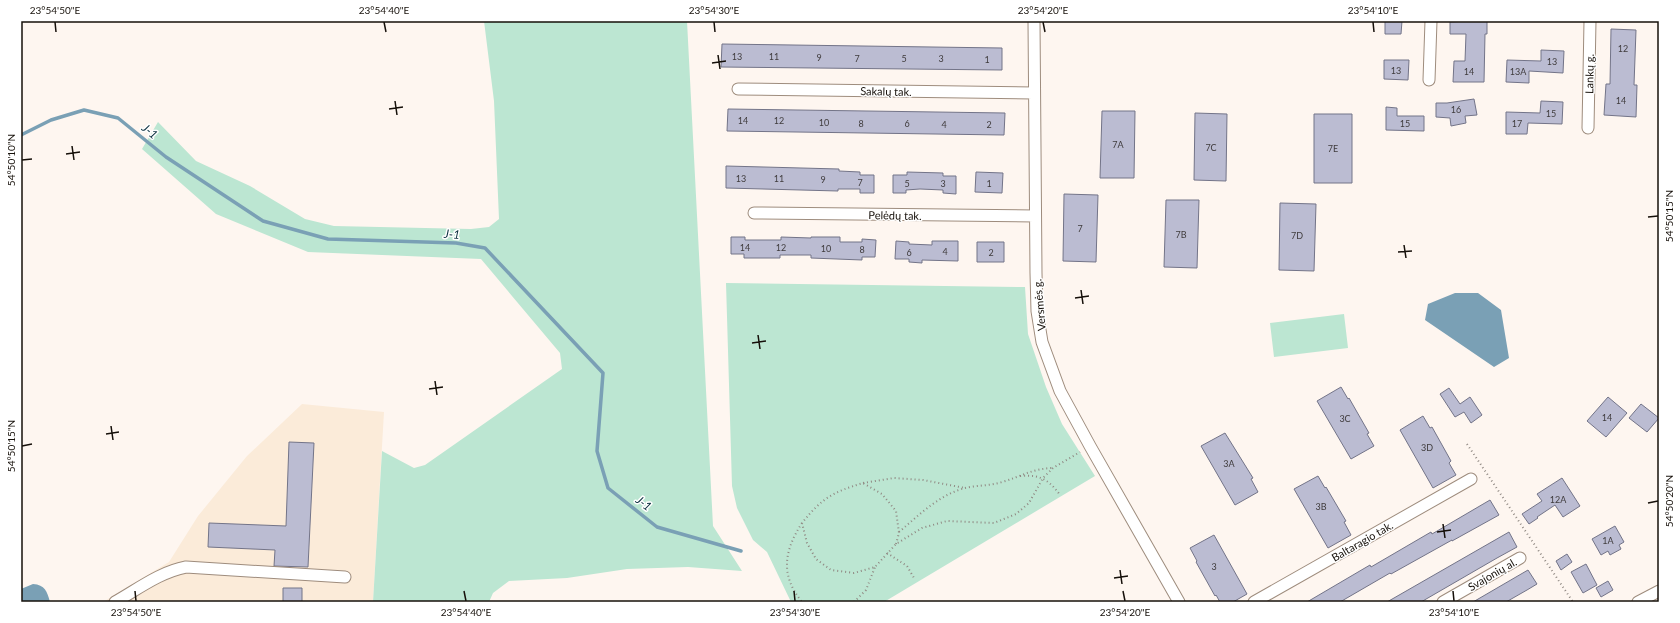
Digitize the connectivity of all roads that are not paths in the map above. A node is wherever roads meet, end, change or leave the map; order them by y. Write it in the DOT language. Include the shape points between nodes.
graph roads {
  1 [pos="1034,21"];
  2 [pos="1431,21"];
  3 [pos="1590,21"];
  4 [pos="1429,80"];
  5 [pos="738,89"];
  6 [pos="1034,93"];
  7 [pos="1588,128"];
  8 [pos="754,213"];
  9 [pos="1036,216"];
  10 [pos="1471,479"];
  11 [pos="1520,558"];
  12 [pos="345,577"];
  13 [pos="1659,591"];
  14 [pos="115,602"];
  15 [pos="1179,602"];
  16 [pos="1254,602"];
  17 [pos="1443,602"];
  18 [pos="1638,602"];
  1 -- 6 [label="street, Versmės g."];
  2 -- 4 [label="street"];
  3 -- 7 [label="street, Lankų g."];
  5 -- 6 [label="street, Sakalų tak."];
  6 -- 9 [label="street, Versmės g."];
  8 -- 9 [label="street, Pelėdų tak."];
  9 -- 15 [label="street, Versmės g." via="1037,311 1042,342 1060,391"];
  10 -- 16 [label="street, Baltaragio tak."];
  11 -- 17 [label="street, Svajonių al."];
  12 -- 14 [label="street" via="186,567 156,578"];
  13 -- 18 [label="street"];
}
